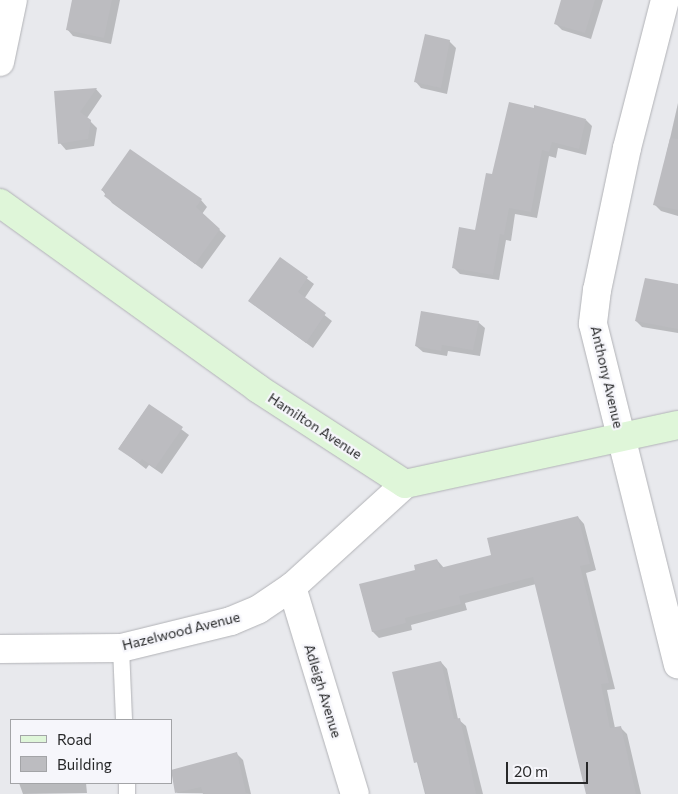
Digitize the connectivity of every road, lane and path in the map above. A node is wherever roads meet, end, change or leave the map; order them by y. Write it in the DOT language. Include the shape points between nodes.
graph roads {
  1 [pos="13,0"];
  2 [pos="665,0"];
  3 [pos="0,62"];
  4 [pos="0,203"];
  5 [pos="678,425"];
  6 [pos="622,440"];
  7 [pos="405,484"];
  8 [pos="292,587"];
  9 [pos="120,648"];
  10 [pos="0,649"];
  11 [pos="678,665"];
  12 [pos="124,719"];
  13 [pos="355,794"];
  1 -- 3 [label="street"];
  2 -- 6 [label="street, Anthony Avenue" via="617,195 593,324"];
  4 -- 7 [label="street, Hamilton Avenue" via="256,388"];
  5 -- 6 [label="street"];
  6 -- 7 [label="street"];
  6 -- 11 [label="street, Anthony Avenue"];
  7 -- 8 [label="street, Hazelwood Avenue"];
  8 -- 9 [label="street, Hazelwood Avenue" via="259,609 231,621"];
  8 -- 13 [label="street, Adleigh Avenue"];
  9 -- 10 [label="street, Hazelwood Avenue"];
  9 -- 12 [label="lane"];
}
